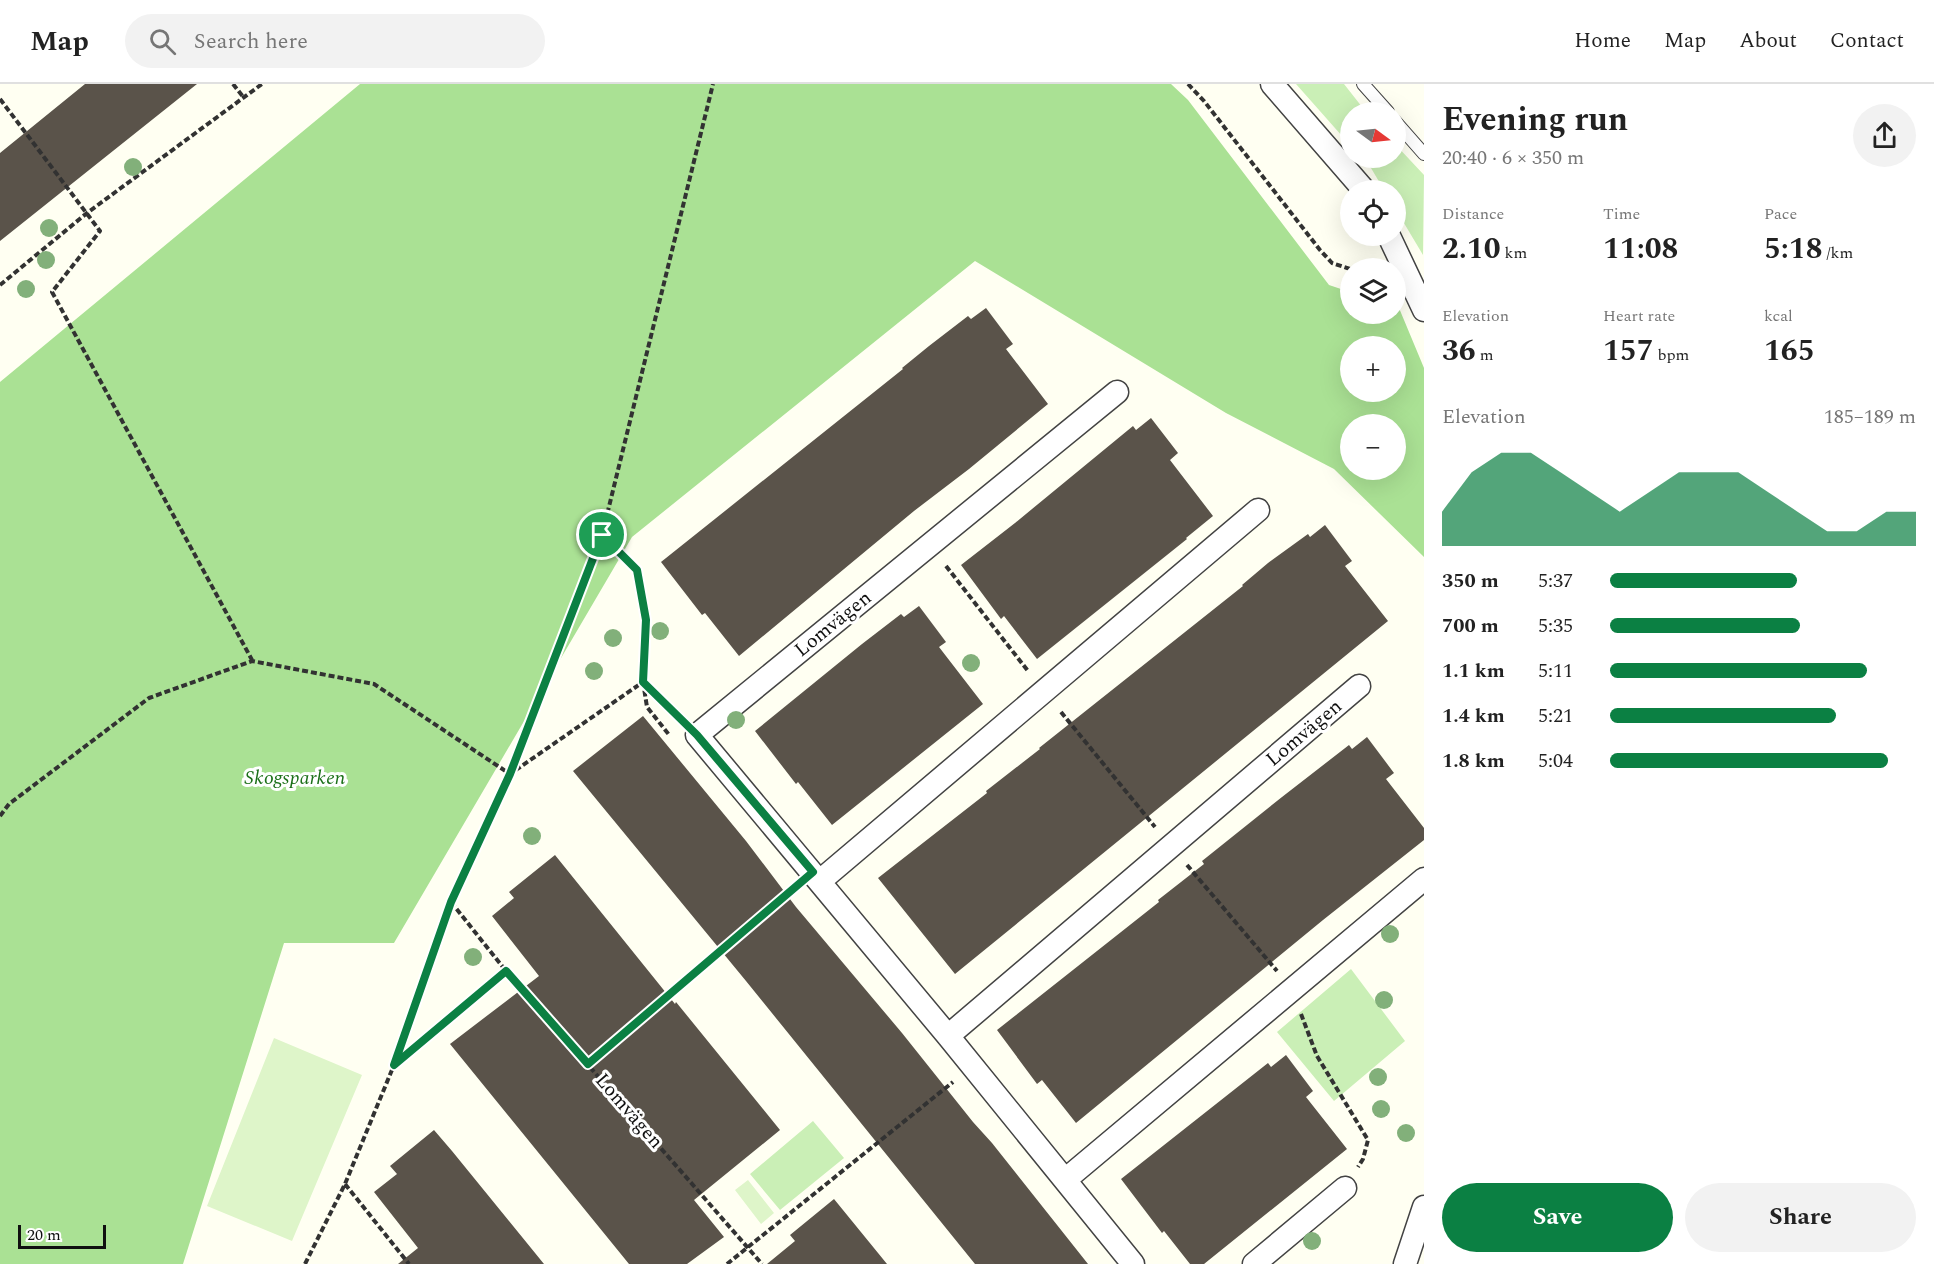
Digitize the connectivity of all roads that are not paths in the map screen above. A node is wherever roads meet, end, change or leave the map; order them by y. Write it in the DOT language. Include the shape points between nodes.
graph roads {
  1 [pos="1272,84"];
  2 [pos="1364,84"];
  3 [pos="1379,102"];
  4 [pos="1406,134"];
  5 [pos="1424,154"];
  6 [pos="1355,180"];
  7 [pos="1394,246"];
  8 [pos="1424,310"];
  9 [pos="1117,392"];
  10 [pos="1258,510"];
  11 [pos="1359,686"];
  12 [pos="816,877"];
  13 [pos="1424,879"];
  14 [pos="948,1036"];
  15 [pos="1065,1180"];
  16 [pos="1345,1188"];
  17 [pos="1424,1207"];
  18 [pos="1133,1264"];
  19 [pos="1254,1264"];
  20 [pos="1405,1264"];
  1 -- 6 [label="street"];
  2 -- 3 [label="lane"];
  4 -- 5 [label="lane"];
  7 -- 8 [label="street"];
  9 -- 12 [label="street, Lomvägen" via="697,735"];
  10 -- 12 [label="street"];
  11 -- 14 [label="street, Lomvägen"];
  12 -- 14 [label="street"];
  13 -- 15 [label="street"];
  14 -- 15 [label="street"];
  15 -- 18 [label="street"];
  16 -- 19 [label="street"];
  17 -- 20 [label="street"];
}
